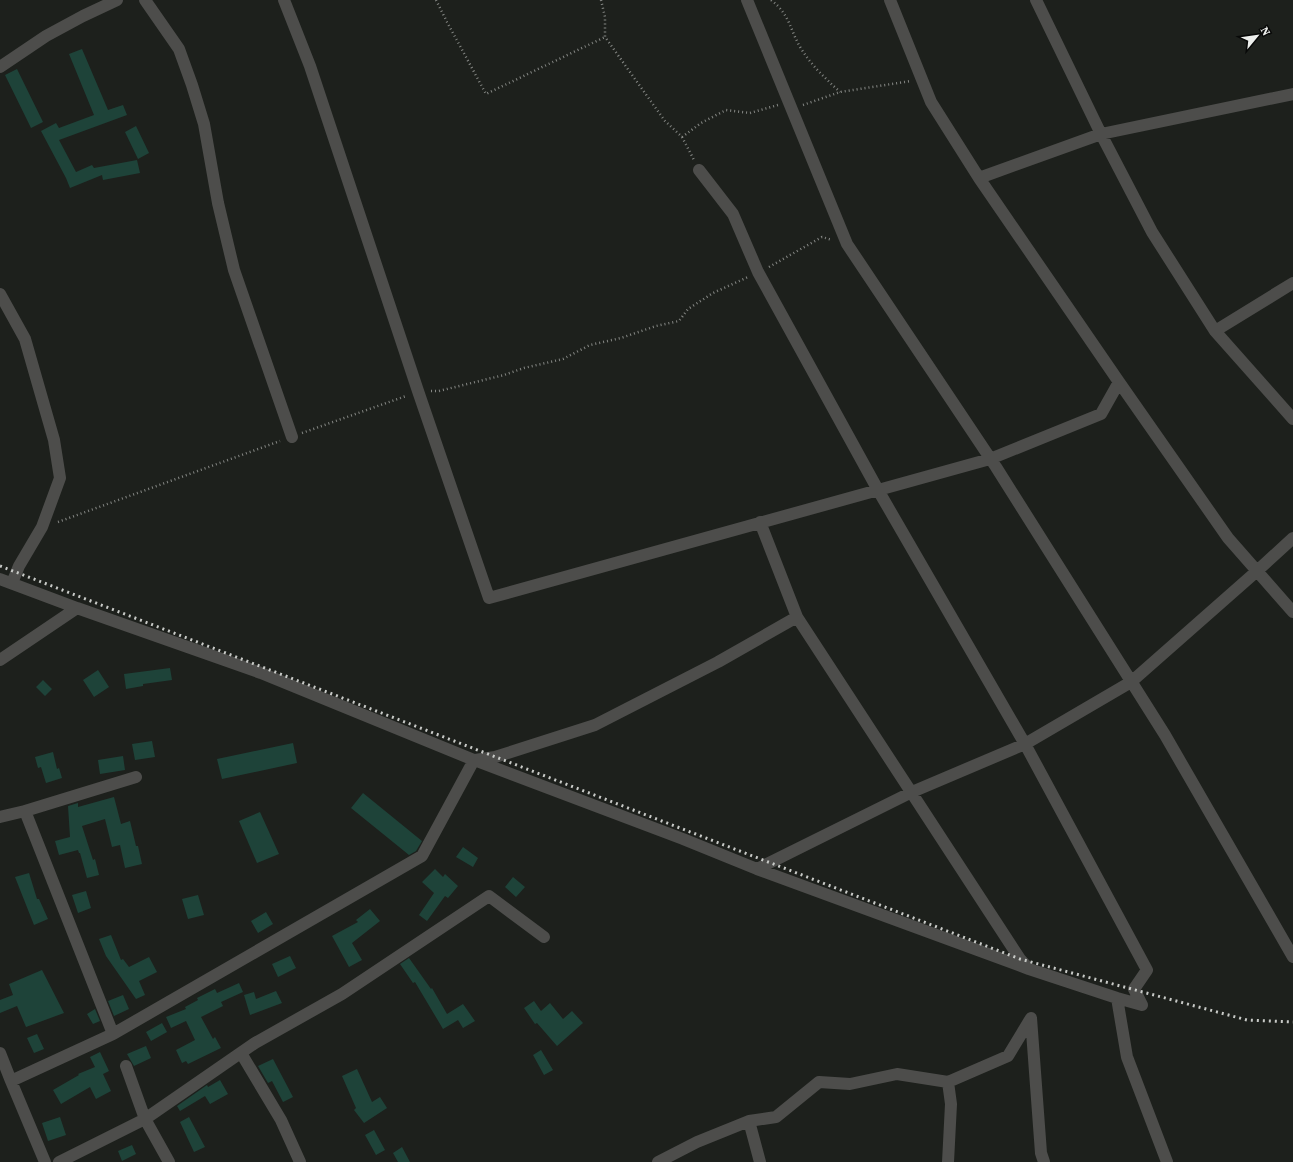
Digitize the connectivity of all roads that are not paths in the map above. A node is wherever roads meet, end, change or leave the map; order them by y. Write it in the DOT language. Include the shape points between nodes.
graph roads {
  1 [pos="117,0"];
  2 [pos="145,0"];
  3 [pos="284,0"];
  4 [pos="747,0"];
  5 [pos="890,0"];
  6 [pos="1036,0"];
  7 [pos="0,67"];
  8 [pos="1293,94"];
  9 [pos="1101,134"];
  10 [pos="699,170"];
  11 [pos="979,178"];
  12 [pos="1293,283"];
  13 [pos="0,294"];
  14 [pos="1215,331"];
  15 [pos="1119,382"];
  16 [pos="1293,419"];
  17 [pos="292,437"];
  18 [pos="990,459"];
  19 [pos="878,490"];
  20 [pos="760,522"];
  21 [pos="1293,538"];
  22 [pos="1257,571"];
  23 [pos="0,578"];
  24 [pos="12,583"];
  25 [pos="77,608"];
  26 [pos="1293,612"];
  27 [pos="797,617"];
  28 [pos="0,660"];
  29 [pos="1131,682"];
  30 [pos="1025,744"];
  31 [pos="474,760"];
  32 [pos="136,777"];
  33 [pos="912,792"];
  34 [pos="26,811"];
  35 [pos="0,817"];
  36 [pos="757,870"];
  37 [pos="544,937"];
  38 [pos="1293,957"];
  39 [pos="1029,969"];
  40 [pos="1117,998"];
  41 [pos="113,1034"];
  42 [pos="0,1053"];
  43 [pos="241,1053"];
  44 [pos="126,1066"];
  45 [pos="11,1081"];
  46 [pos="948,1082"];
  47 [pos="145,1119"];
  48 [pos="749,1121"];
  49 [pos="45,1162"];
  50 [pos="59,1162"];
  51 [pos="169,1162"];
  52 [pos="300,1162"];
  53 [pos="658,1162"];
  54 [pos="760,1162"];
  55 [pos="948,1162"];
  56 [pos="1044,1162"];
  57 [pos="1167,1162"];
  1 -- 7 [label="street" via="46,36"];
  2 -- 17 [label="street" via="179,49 192,85 204,124 218,203 234,270"];
  3 -- 20 [label="street" via="310,66 489,598"];
  4 -- 18 [label="street" via="847,244"];
  5 -- 11 [label="street" via="931,102"];
  6 -- 9 [label="street"];
  8 -- 9 [label="street"];
  9 -- 11 [label="street"];
  9 -- 14 [label="street" via="1152,232"];
  10 -- 19 [label="street" via="733,214 758,272"];
  11 -- 15 [label="street"];
  12 -- 14 [label="street"];
  13 -- 24 [label="street" via="25,339 54,440 60,478 42,527"];
  14 -- 16 [label="street"];
  15 -- 18 [label="street" via="1101,414"];
  15 -- 22 [label="street" via="1228,538"];
  18 -- 19 [label="street"];
  18 -- 29 [label="street"];
  19 -- 20 [label="street"];
  19 -- 30 [label="street"];
  20 -- 27 [label="street"];
  21 -- 22 [label="street"];
  22 -- 26 [label="street"];
  22 -- 29 [label="street"];
  23 -- 24 [label="street"];
  24 -- 25 [label="street"];
  25 -- 28 [label="street"];
  25 -- 31 [label="street" via="261,673"];
  27 -- 31 [label="street" via="718,662 595,725 495,757"];
  27 -- 33 [label="street"];
  29 -- 30 [label="street"];
  29 -- 38 [label="street" via="1165,735"];
  30 -- 33 [label="street"];
  30 -- 40 [label="street" via="1147,970 1134,990 1142,1005"];
  31 -- 36 [label="street"];
  31 -- 41 [label="street" via="422,856"];
  32 -- 34 [label="street"];
  33 -- 36 [label="street"];
  33 -- 39 [label="street"];
  34 -- 35 [label="street"];
  34 -- 41 [label="street"];
  36 -- 39 [label="street"];
  37 -- 43 [label="street" via="489,896 342,994"];
  39 -- 40 [label="street"];
  40 -- 57 [label="street" via="1127,1057"];
  41 -- 45 [label="street"];
  42 -- 45 [label="street"];
  43 -- 47 [label="street"];
  43 -- 52 [label="street" via="281,1120"];
  44 -- 47 [label="street"];
  45 -- 49 [label="street"];
  46 -- 48 [label="street" via="897,1074 850,1084 818,1082 776,1117"];
  46 -- 55 [label="street" via="951,1104"];
  46 -- 56 [label="street" via="1008,1056 1031,1018 1041,1153"];
  47 -- 50 [label="street"];
  47 -- 51 [label="street"];
  48 -- 53 [label="street" via="697,1142"];
  48 -- 54 [label="street"];
}
